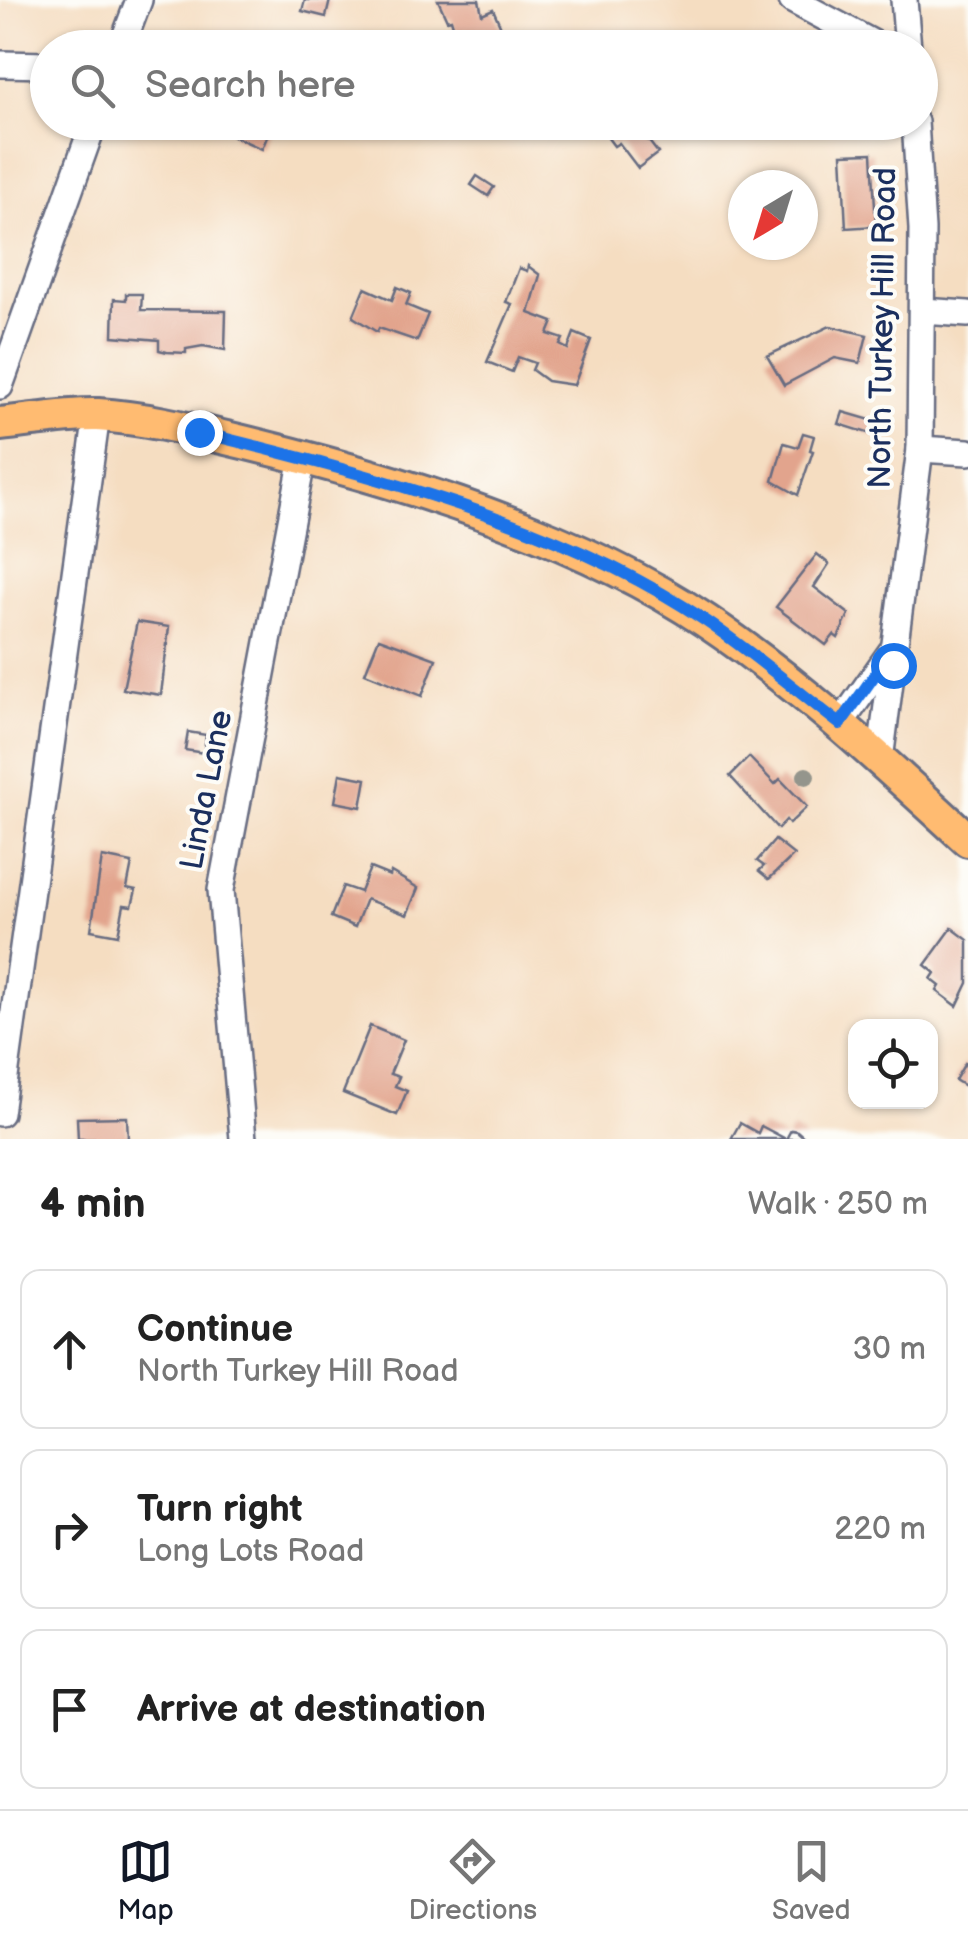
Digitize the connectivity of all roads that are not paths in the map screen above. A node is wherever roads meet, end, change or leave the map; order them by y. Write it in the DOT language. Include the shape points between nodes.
graph roads {
  1 [pos="139,0"];
  2 [pos="792,0"];
  3 [pos="904,0"];
  4 [pos="128,30"];
  5 [pos="848,30"];
  6 [pos="906,30"];
  7 [pos="0,64"];
  8 [pos="30,65"];
  9 [pos="88,140"];
  10 [pos="916,140"];
  11 [pos="922,312"];
  12 [pos="968,314"];
  13 [pos="0,386"];
  14 [pos="97,415"];
  15 [pos="0,424"];
  16 [pos="920,449"];
  17 [pos="968,452"];
  18 [pos="302,457"];
  19 [pos="891,652"];
  20 [pos="840,724"];
  21 [pos="880,760"];
  22 [pos="968,840"];
  23 [pos="0,1114"];
  24 [pos="243,1139"];
  1 -- 4 [label="street"];
  2 -- 5 [label="street"];
  3 -- 6 [label="street"];
  7 -- 8 [label="street"];
  9 -- 13 [label="street"];
  10 -- 11 [label="street, North Turkey Hill Road"];
  11 -- 12 [label="street"];
  11 -- 16 [label="street, North Turkey Hill Road"];
  14 -- 15 [label="main road"];
  14 -- 18 [label="main road"];
  14 -- 23 [label="street"];
  16 -- 17 [label="street"];
  16 -- 19 [label="street, North Turkey Hill Road"];
  18 -- 20 [label="main road" via="462,507 605,564 706,621"];
  18 -- 24 [label="street, Linda Lane" via="221,890"];
  19 -- 20 [label="street, North Turkey Hill Road"];
  19 -- 21 [label="street, North Turkey Hill Road"];
  20 -- 21 [label="main road"];
  21 -- 22 [label="main road"];
}
